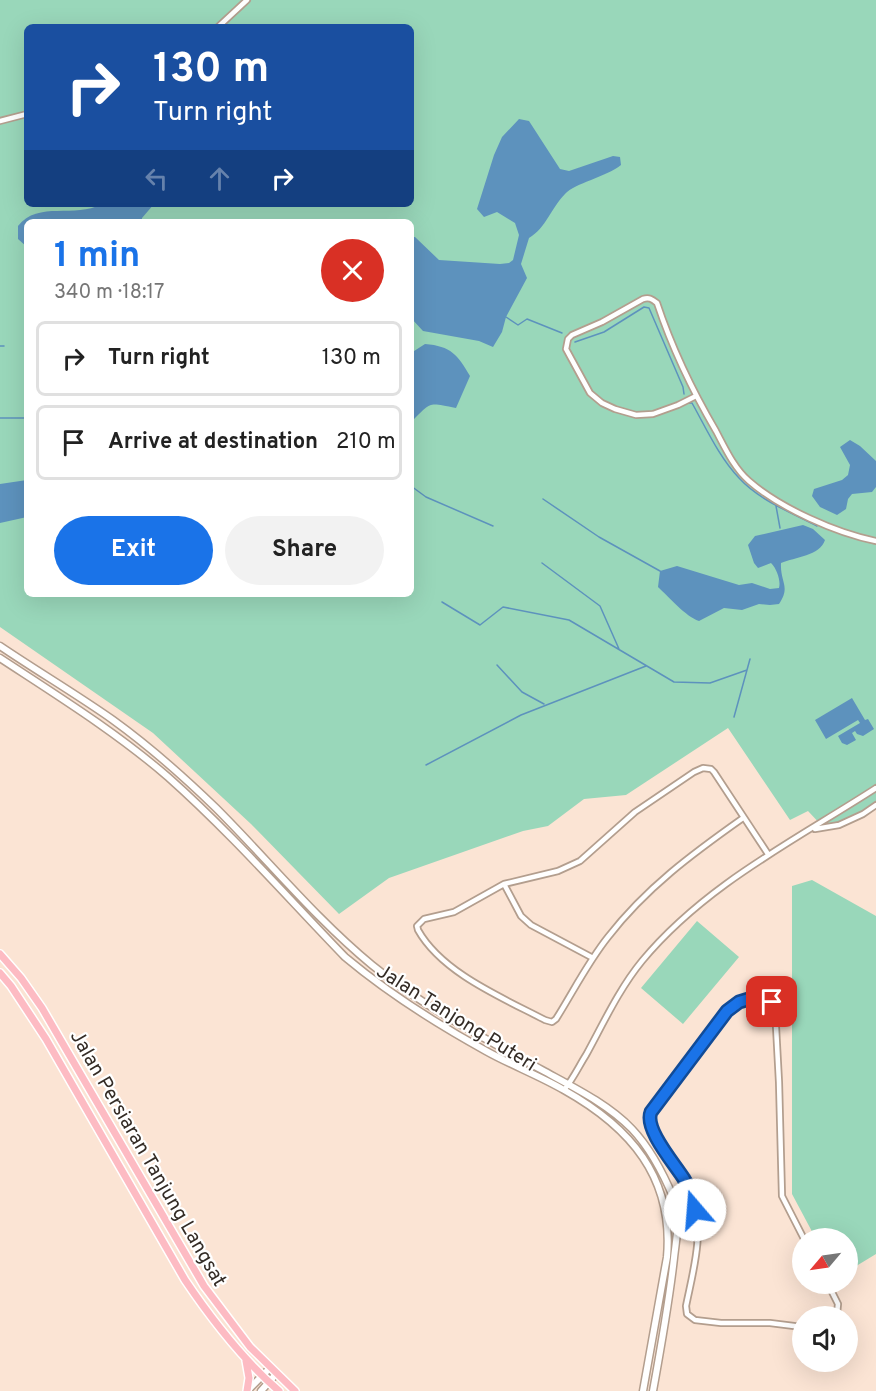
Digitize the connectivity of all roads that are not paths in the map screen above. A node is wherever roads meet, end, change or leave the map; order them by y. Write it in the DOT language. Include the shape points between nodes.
graph roads {
  1 [pos="247,0"];
  2 [pos="221,24"];
  3 [pos="24,115"];
  4 [pos="0,121"];
  5 [pos="696,396"];
  6 [pos="876,541"];
  7 [pos="0,646"];
  8 [pos="0,658"];
  9 [pos="876,788"];
  10 [pos="876,805"];
  11 [pos="743,818"];
  12 [pos="809,831"];
  13 [pos="768,854"];
  14 [pos="504,884"];
  15 [pos="0,954"];
  16 [pos="593,958"];
  17 [pos="0,973"];
  18 [pos="566,1087"];
  19 [pos="644,1142"];
  20 [pos="642,1155"];
  21 [pos="693,1201"];
  22 [pos="675,1203"];
  23 [pos="695,1210"];
  24 [pos="676,1212"];
  25 [pos="798,1228"];
  26 [pos="670,1297"];
  27 [pos="659,1302"];
  28 [pos="792,1326"];
  29 [pos="244,1356"];
  30 [pos="270,1368"];
  31 [pos="276,1374"];
  32 [pos="262,1376"];
  33 [pos="269,1382"];
  34 [pos="247,1391"];
  35 [pos="261,1391"];
  36 [pos="279,1391"];
  37 [pos="295,1391"];
  38 [pos="643,1391"];
  39 [pos="653,1391"];
  1 -- 2 [label="street"];
  3 -- 4 [label="street"];
  5 -- 5 [label="street" via="652,299 647,297 568,339 566,349 590,393 615,410 654,414"];
  5 -- 6 [label="street" via="732,460 765,494 824,524"];
  7 -- 18 [label="street, Jalan Tanjong Puteri" via="135,736 215,808 375,968"];
  8 -- 18 [label="street, Jalan Tanjong Puteri" via="105,727 168,777 368,976 461,1038"];
  9 -- 12 [label="street"];
  10 -- 12 [label="street" via="839,825"];
  11 -- 13 [label="street"];
  11 -- 14 [label="street" via="714,772 703,768 635,812 580,861 558,871"];
  11 -- 16 [label="street" via="662,878"];
  12 -- 13 [label="street"];
  13 -- 18 [label="street" via="696,906 653,948 616,1001"];
  14 -- 16 [label="street" via="521,916 531,925"];
  14 -- 16 [label="street" via="454,912 424,919 417,926 435,954 453,969 548,1022 556,1019"];
  15 -- 30 [label="main road, Jalan Persiaran Tanjung Langsat" via="42,1008 204,1286"];
  17 -- 29 [label="main road, Jalan Persiaran Tanjung Langsat" via="46,1039 185,1280 209,1316"];
  18 -- 19 [label="street, Jalan Tanjong Puteri" via="618,1116"];
  18 -- 20 [label="street, Jalan Tanjong Puteri" via="616,1124"];
  19 -- 20 [label="street" via="640,1146"];
  19 -- 22 [label="street, Jalan Tanjong Puteri"];
  20 -- 27 [label="street, Jalan Tanjong Puteri" via="668,1221"];
  21 -- 22 [label="street"];
  21 -- 23 [label="street"];
  21 -- 25 [label="street" via="649,1117 727,1011 739,1002 764,995 774,1008 782,1196"];
  22 -- 24 [label="street, Jalan Tanjong Puteri"];
  23 -- 24 [label="street"];
  23 -- 28 [label="street" via="697,1253 687,1314 695,1320 721,1323"];
  24 -- 26 [label="street, Jalan Tanjong Puteri" via="678,1228"];
  26 -- 27 [label="street" via="665,1303"];
  26 -- 39 [label="street, Jalan Tanjong Puteri"];
  27 -- 38 [label="street, Jalan Tanjong Puteri"];
  29 -- 32 [label="main road, Jalan Persiaran Tanjung Langsat"];
  29 -- 34 [label="main road" via="249,1368"];
  30 -- 31 [label="main road, Jalan Persiaran Tanjung Langsat"];
  30 -- 32 [label="street"];
  31 -- 33 [label="street"];
  31 -- 37 [label="main road, Jalan Persiaran Tanjung Langsat"];
  32 -- 33 [label="main road, Jalan Persiaran Tanjung Langsat"];
  32 -- 34 [label="street"];
  33 -- 35 [label="street"];
  33 -- 36 [label="main road, Jalan Persiaran Tanjung Langsat"];
}
